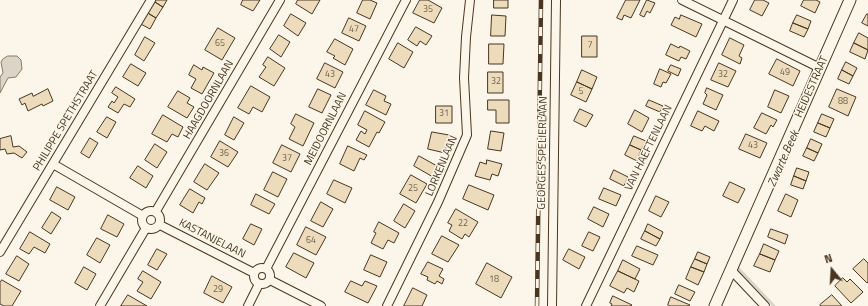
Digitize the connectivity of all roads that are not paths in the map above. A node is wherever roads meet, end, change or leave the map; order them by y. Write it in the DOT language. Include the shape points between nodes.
graph roads {
  1 [pos="151,0"];
  2 [pos="280,0"];
  3 [pos="406,0"];
  4 [pos="470,0"];
  5 [pos="556,0"];
  6 [pos="682,0"];
  7 [pos="732,0"];
  8 [pos="850,0"];
  9 [pos="724,19"];
  10 [pos="820,68"];
  11 [pos="53,164"];
  12 [pos="156,211"];
  13 [pos="143,216"];
  14 [pos="160,224"];
  15 [pos="146,228"];
  16 [pos="0,252"];
  17 [pos="266,269"];
  18 [pos="731,270"];
  19 [pos="254,273"];
  20 [pos="270,280"];
  21 [pos="259,284"];
  22 [pos="100,306"];
  23 [pos="248,306"];
  24 [pos="321,306"];
  25 [pos="387,306"];
  26 [pos="552,306"];
  27 [pos="586,306"];
  28 [pos="715,306"];
  29 [pos="765,306"];
  1 -- 11 [label="street, PHILIPPE SPETHSTRAAT"];
  2 -- 12 [label="street, HAAGDOORNLAAN"];
  3 -- 17 [label="street, MEIDOORNLAAN"];
  4 -- 25 [label="street, LORKENLAAN" via="464,78 467,135 438,202"];
  5 -- 26 [label="street, GEORGES SPELIERLAAN"];
  6 -- 9 [label="street"];
  7 -- 9 [label="street, VAN HAEFTENLAAN"];
  8 -- 10 [label="street, HEIDESTRAAT"];
  9 -- 10 [label="street"];
  9 -- 27 [label="street, VAN HAEFTENLAAN"];
  10 -- 18 [label="street, HEIDESTRAAT"];
  11 -- 13 [label="street"];
  11 -- 16 [label="street, PHILIPPE SPETHSTRAAT"];
  12 -- 13 [label="street" via="149,211"];
  12 -- 14 [label="street" via="161,217"];
  13 -- 15 [label="street" via="142,223"];
  14 -- 15 [label="street" via="155,229"];
  14 -- 19 [label="street, KASTANJELAAN"];
  15 -- 22 [label="street"];
  17 -- 19 [label="street" via="259,268"];
  17 -- 20 [label="street" via="270,274"];
  18 -- 28 [label="street, HEIDESTRAAT"];
  18 -- 29 [label="street"];
  19 -- 21 [label="street" via="254,280"];
  20 -- 21 [label="street"];
  20 -- 24 [label="street"];
  21 -- 23 [label="street"];
}
